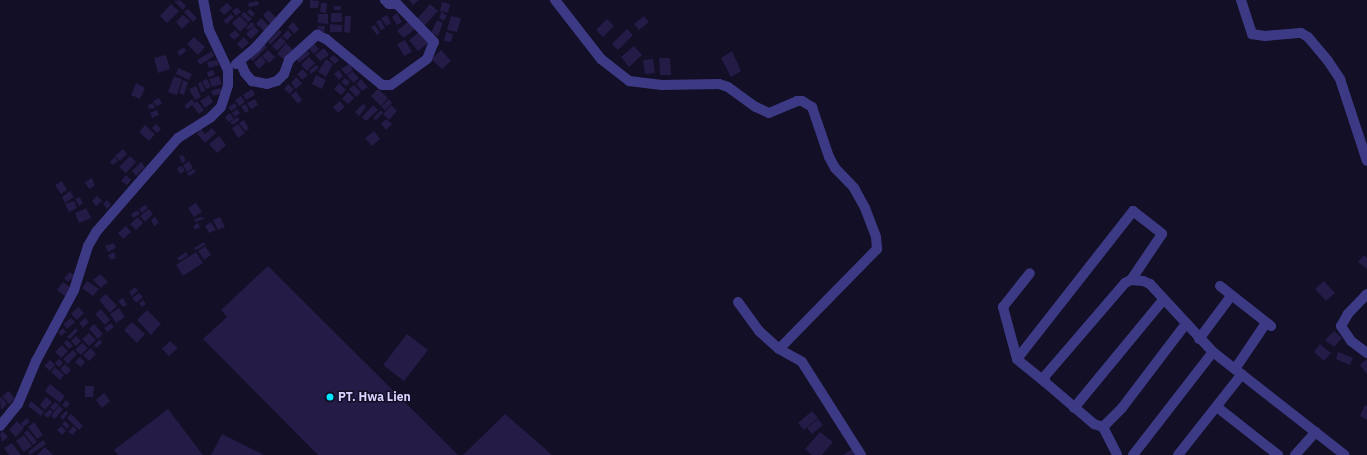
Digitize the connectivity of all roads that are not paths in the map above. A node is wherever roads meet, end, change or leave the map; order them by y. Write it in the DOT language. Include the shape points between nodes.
graph roads {
  1 [pos="203,0"];
  2 [pos="298,0"];
  3 [pos="385,0"];
  4 [pos="555,0"];
  5 [pos="1241,0"];
  6 [pos="240,61"];
  7 [pos="228,70"];
  8 [pos="1367,161"];
  9 [pos="1030,272"];
  10 [pos="1131,280"];
  11 [pos="1220,286"];
  12 [pos="1367,294"];
  13 [pos="1231,296"];
  14 [pos="1163,300"];
  15 [pos="738,302"];
  16 [pos="1185,325"];
  17 [pos="1199,339"];
  18 [pos="779,349"];
  19 [pos="1213,352"];
  20 [pos="1367,353"];
  21 [pos="1017,358"];
  22 [pos="1239,371"];
  23 [pos="1045,382"];
  24 [pos="1217,407"];
  25 [pos="1074,408"];
  26 [pos="0,426"];
  27 [pos="1103,427"];
  28 [pos="1316,432"];
  29 [pos="861,455"];
  30 [pos="1117,455"];
  31 [pos="1133,455"];
  32 [pos="1178,455"];
  33 [pos="1278,455"];
  34 [pos="1296,455"];
  35 [pos="1345,455"];
  1 -- 7 [label="street" via="210,30"];
  2 -- 6 [label="street"];
  3 -- 6 [label="street" via="389,4 397,4 434,42 427,59 391,85 382,85 326,39 316,35 289,60 284,74 277,81 267,84 252,81"];
  4 -- 18 [label="street" via="601,59 629,81 662,85 719,84 769,113 797,101 812,107 829,157 835,168 854,188 865,208 876,237 877,248"];
  5 -- 8 [label="street" via="1252,34 1265,36 1301,33 1308,37 1328,61 1340,79"];
  6 -- 7 [label="street"];
  7 -- 26 [label="street" via="224,100 217,112 178,138 92,239 74,290 28,377 18,404"];
  9 -- 21 [label="street" via="1003,307"];
  10 -- 14 [label="street" via="1150,284"];
  10 -- 21 [label="street" via="1162,234 1133,212"];
  10 -- 23 [label="street" via="1125,283 1068,348 1045,376"];
  11 -- 13 [label="street"];
  12 -- 20 [label="street" via="1348,314 1341,326 1345,335"];
  13 -- 17 [label="street"];
  13 -- 22 [label="street" via="1269,324"];
  14 -- 16 [label="street"];
  14 -- 25 [label="street"];
  15 -- 18 [label="street" via="759,331"];
  16 -- 17 [label="street"];
  16 -- 27 [label="street" via="1122,408"];
  17 -- 19 [label="street"];
  18 -- 29 [label="street" via="802,362"];
  19 -- 22 [label="street"];
  19 -- 31 [label="street"];
  21 -- 23 [label="street"];
  22 -- 24 [label="street"];
  22 -- 28 [label="street"];
  23 -- 25 [label="street"];
  24 -- 32 [label="street"];
  24 -- 33 [label="street"];
  25 -- 27 [label="street" via="1094,424"];
  27 -- 30 [label="street"];
  28 -- 34 [label="street"];
  28 -- 35 [label="street"];
}
